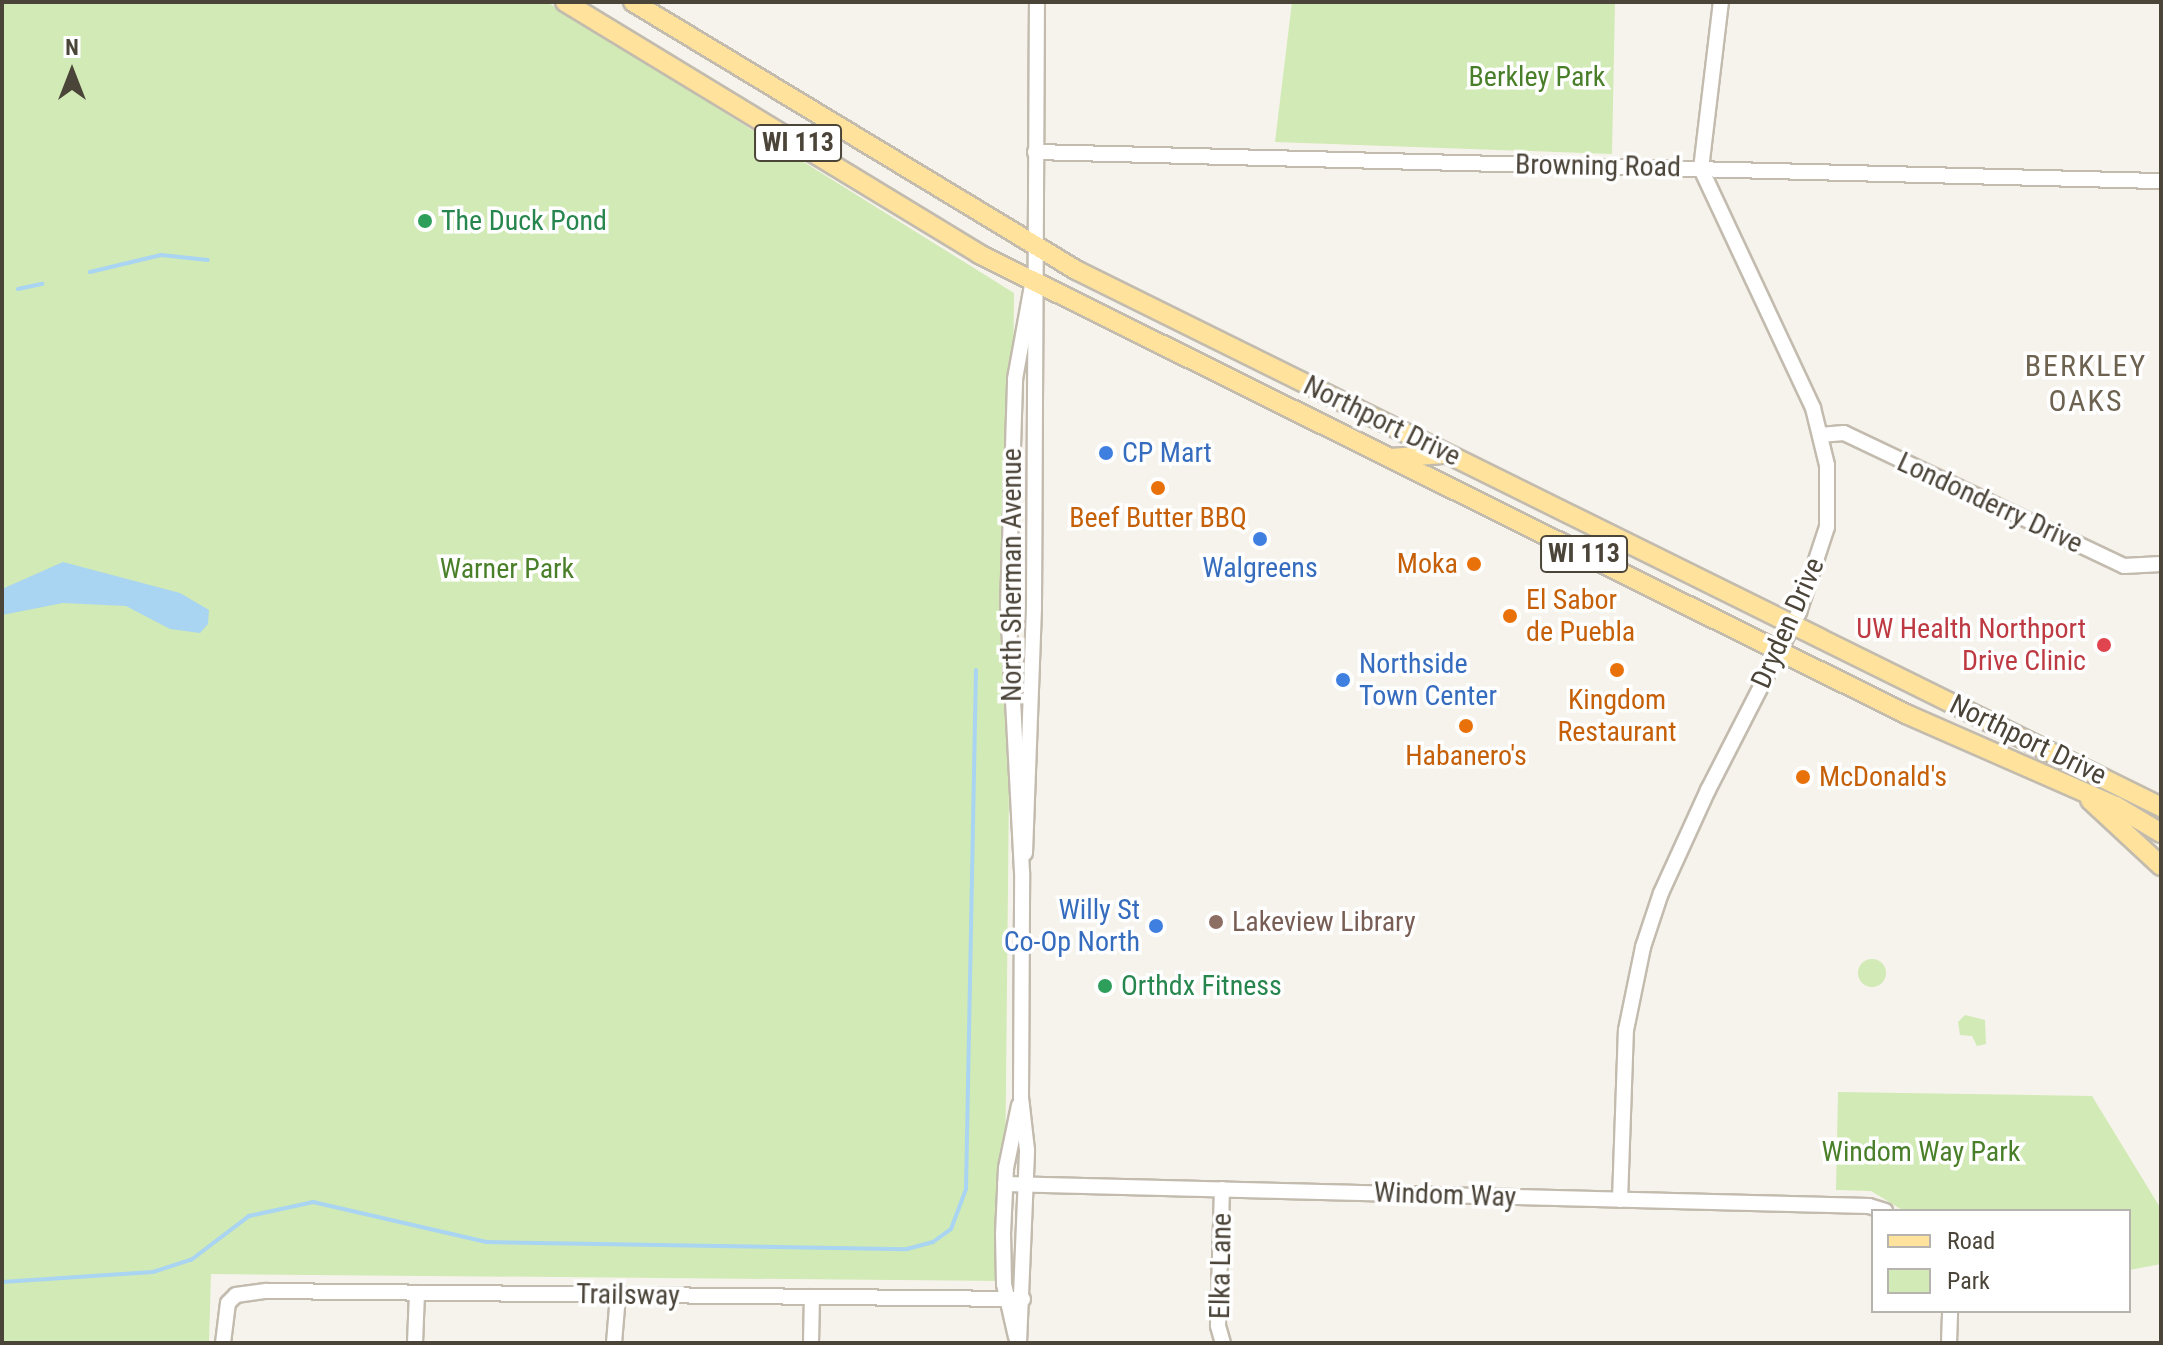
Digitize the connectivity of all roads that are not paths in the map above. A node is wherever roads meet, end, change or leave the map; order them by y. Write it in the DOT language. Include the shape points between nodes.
graph roads {
  1 [pos="565,2"];
  2 [pos="633,2"];
  3 [pos="1037,2"];
  4 [pos="1721,2"];
  5 [pos="1035,152"];
  6 [pos="1701,169"];
  7 [pos="2161,181"];
  8 [pos="1033,244"];
  9 [pos="1033,280"];
  10 [pos="1820,435"];
  11 [pos="1453,455"];
  12 [pos="1391,458"];
  13 [pos="2161,564"];
  14 [pos="1792,623"];
  15 [pos="1778,650"];
  16 [pos="2079,790"];
  17 [pos="2158,805"];
  18 [pos="2161,833"];
  19 [pos="2161,866"];
  20 [pos="1022,872"];
  21 [pos="1021,1097"];
  22 [pos="1005,1184"];
  23 [pos="1027,1184"];
  24 [pos="1222,1189"];
  25 [pos="1620,1200"];
  26 [pos="1879,1209"];
  27 [pos="417,1293"];
  28 [pos="618,1295"];
  29 [pos="812,1297"];
  30 [pos="1007,1298"];
  31 [pos="1023,1299"];
  32 [pos="1950,1313"];
  33 [pos="223,1343"];
  34 [pos="415,1343"];
  35 [pos="614,1343"];
  36 [pos="811,1343"];
  37 [pos="1018,1343"];
  38 [pos="1223,1343"];
  39 [pos="1949,1343"];
  1 -- 9 [label="main road, Northport Drive / WI 113" via="928,224"];
  2 -- 8 [label="main road, Northport Drive / WI 113"];
  3 -- 5 [label="street, North Sherman Avenue"];
  4 -- 6 [label="street"];
  5 -- 6 [label="street, Browning Road"];
  5 -- 8 [label="street, North Sherman Avenue"];
  6 -- 7 [label="street, Browning Road"];
  6 -- 10 [label="street, Dryden Drive" via="1795,368"];
  8 -- 9 [label="street, North Sherman Avenue"];
  8 -- 11 [label="main road, Northport Drive / WI 113" via="1241,353"];
  9 -- 12 [label="main road, Northport Drive / WI 113"];
  9 -- 20 [label="street, North Sherman Avenue" via="1034,619 1030,822"];
  9 -- 20 [label="street, North Sherman Avenue" via="1015,379 1009,520 1009,654"];
  10 -- 13 [label="street, Londonderry Drive" via="1844,433 2124,566"];
  10 -- 14 [label="street, Dryden Drive" via="1827,465 1827,527"];
  11 -- 12 [label="main road"];
  11 -- 14 [label="main road, Northport Drive / WI 113"];
  12 -- 15 [label="main road, Northport Drive / WI 113"];
  14 -- 15 [label="street, Dryden Drive"];
  14 -- 17 [label="main road, Northport Drive / WI 113"];
  15 -- 16 [label="main road, Northport Drive / WI 113" via="1906,714"];
  15 -- 25 [label="street, Dryden Drive" via="1661,893 1643,947 1626,1030"];
  16 -- 18 [label="main road, Northport Drive"];
  16 -- 19 [label="main road, WI 113"];
  20 -- 21 [label="street, North Sherman Avenue"];
  21 -- 22 [label="street, North Sherman Avenue"];
  21 -- 23 [label="street, North Sherman Avenue"];
  22 -- 23 [label="street, Windom Way"];
  22 -- 30 [label="street, North Sherman Avenue"];
  23 -- 24 [label="street, Windom Way"];
  23 -- 31 [label="street, North Sherman Avenue"];
  24 -- 25 [label="street, Windom Way"];
  24 -- 38 [label="street, Elka Lane" via="1218,1326"];
  25 -- 26 [label="street, Windom Way"];
  27 -- 28 [label="street, Trailsway"];
  27 -- 33 [label="street, Trailsway" via="287,1290 235,1297 225,1314"];
  27 -- 34 [label="street"];
  28 -- 29 [label="street, Trailsway"];
  28 -- 35 [label="street"];
  29 -- 30 [label="street, Trailsway"];
  29 -- 36 [label="street"];
  30 -- 31 [label="street, Trailsway"];
  30 -- 37 [label="street, North Sherman Avenue"];
  31 -- 37 [label="street, North Sherman Avenue"];
  32 -- 39 [label="street"];
}
